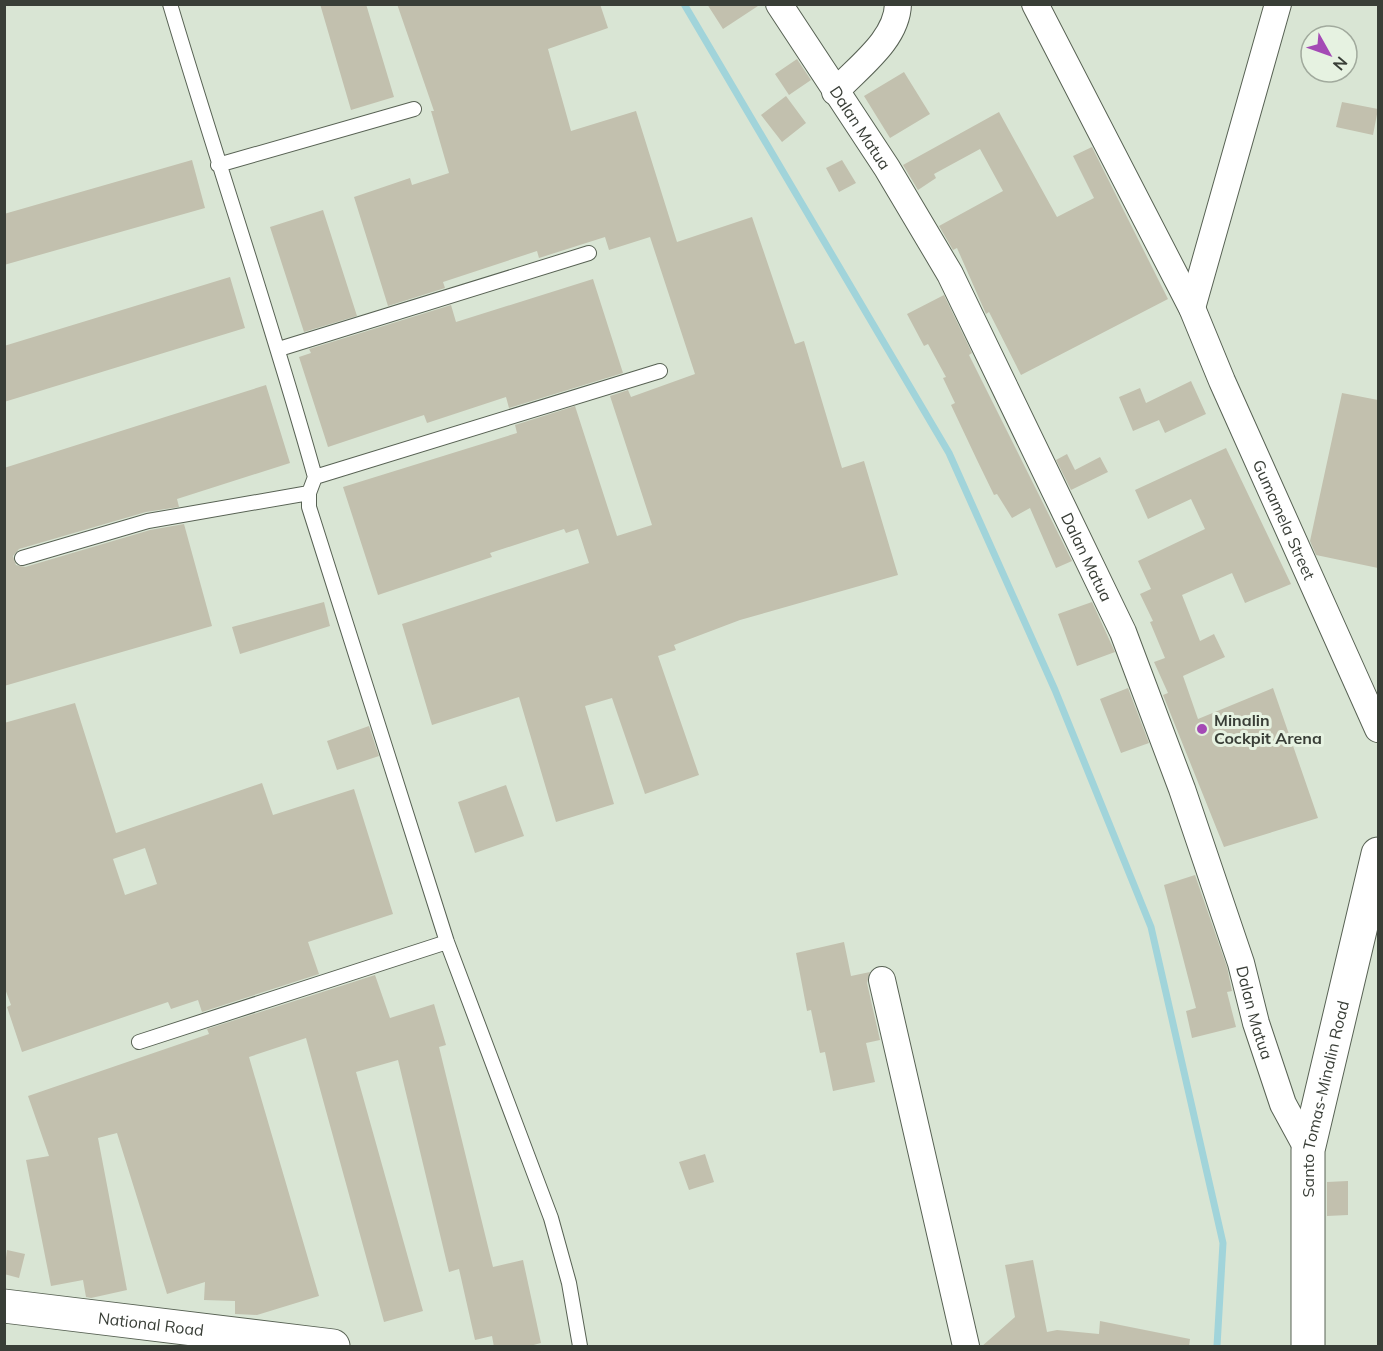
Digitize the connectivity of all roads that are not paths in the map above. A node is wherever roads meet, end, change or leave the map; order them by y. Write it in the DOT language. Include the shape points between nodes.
graph roads {
  1 [pos="170,4"];
  2 [pos="779,4"];
  3 [pos="898,4"];
  4 [pos="1035,4"];
  5 [pos="1278,4"];
  6 [pos="835,92"];
  7 [pos="414,109"];
  8 [pos="218,165"];
  9 [pos="589,253"];
  10 [pos="1192,308"];
  11 [pos="279,349"];
  12 [pos="660,371"];
  13 [pos="315,477"];
  14 [pos="309,493"];
  15 [pos="22,558"];
  16 [pos="1378,729"];
  17 [pos="1378,855"];
  18 [pos="447,942"];
  19 [pos="882,980"];
  20 [pos="140,1042"];
  21 [pos="1308,1150"];
  22 [pos="4,1306"];
  23 [pos="333,1347"];
  24 [pos="580,1347"];
  25 [pos="966,1347"];
  26 [pos="1308,1347"];
  1 -- 8 [label="lane"];
  2 -- 6 [label="street, Dalan Matua"];
  3 -- 6 [label="street" via="895,24 887,36"];
  4 -- 10 [label="street, Gumamela Street"];
  5 -- 10 [label="street"];
  6 -- 21 [label="street, Dalan Matua" via="887,168 950,274 1123,632 1241,963 1283,1104"];
  7 -- 8 [label="lane"];
  8 -- 11 [label="lane"];
  9 -- 11 [label="lane"];
  10 -- 16 [label="street, Gumamela Street"];
  11 -- 13 [label="lane"];
  12 -- 13 [label="lane"];
  13 -- 14 [label="lane"];
  14 -- 15 [label="lane" via="148,521"];
  14 -- 18 [label="lane" via="312,518"];
  17 -- 21 [label="main road, Santo Tomas-Minalin Road"];
  18 -- 20 [label="lane"];
  18 -- 24 [label="lane" via="551,1218"];
  19 -- 25 [label="street"];
  21 -- 26 [label="main road, Santo Tomas-Minalin Road"];
  22 -- 23 [label="main road, National Road"];
}
